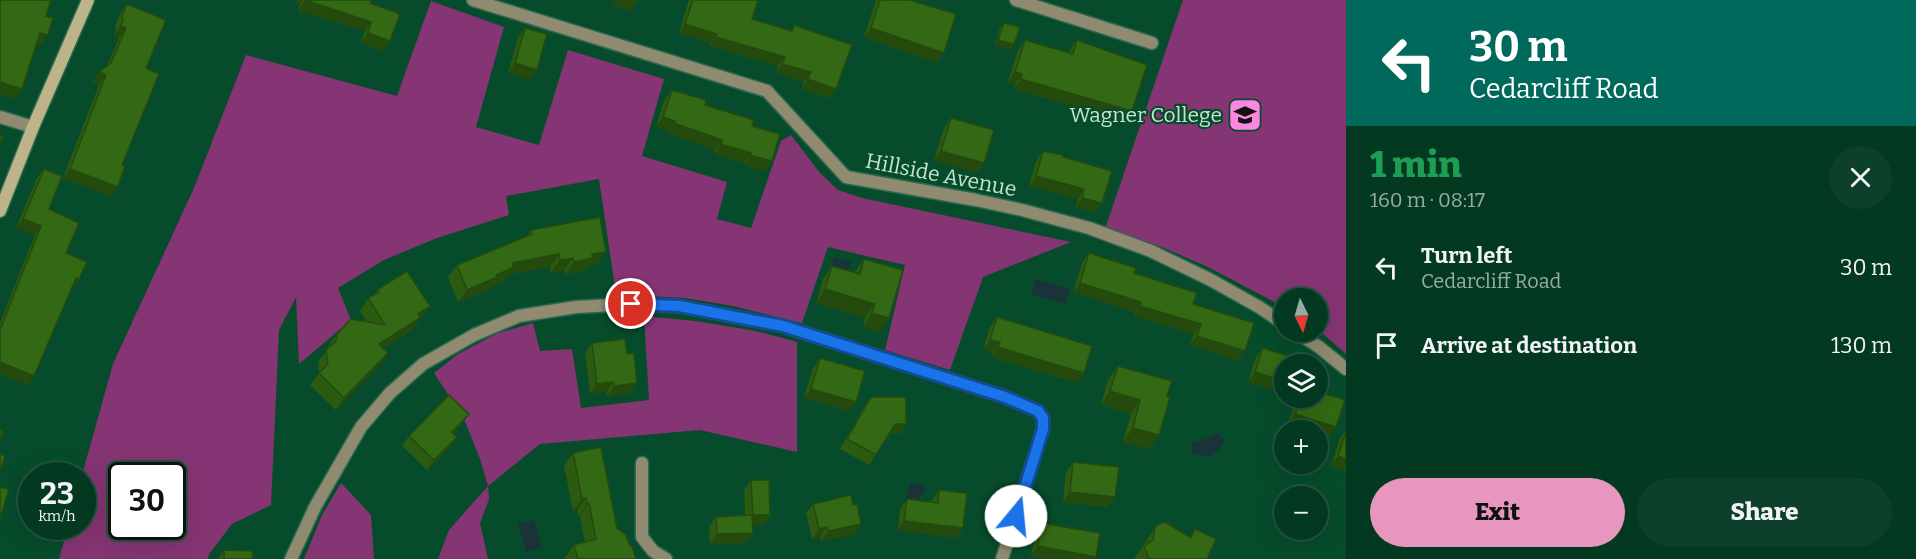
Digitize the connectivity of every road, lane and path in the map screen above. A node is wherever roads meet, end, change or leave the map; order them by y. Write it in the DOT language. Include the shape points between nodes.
graph roads {
  1 [pos="88,0"];
  2 [pos="473,0"];
  3 [pos="1016,0"];
  4 [pos="1152,44"];
  5 [pos="0,117"];
  6 [pos="33,127"];
  7 [pos="0,212"];
  8 [pos="1274,317"];
  9 [pos="1310,342"];
  10 [pos="1346,369"];
  11 [pos="642,463"];
  12 [pos="291,559"];
  13 [pos="666,559"];
  14 [pos="1002,559"];
  1 -- 6 [label="main road"];
  2 -- 8 [label="street, Hillside Avenue" via="767,91 846,177 976,200 1089,228 1151,251"];
  3 -- 4 [label="street"];
  5 -- 6 [label="street"];
  6 -- 7 [label="main road"];
  9 -- 10 [label="street"];
  11 -- 13 [label="street" via="642,537"];
  12 -- 14 [label="street" via="315,507 361,427 390,393 423,364 474,335 519,316 631,304 679,306 783,326 1038,411 1043,429"];
}
